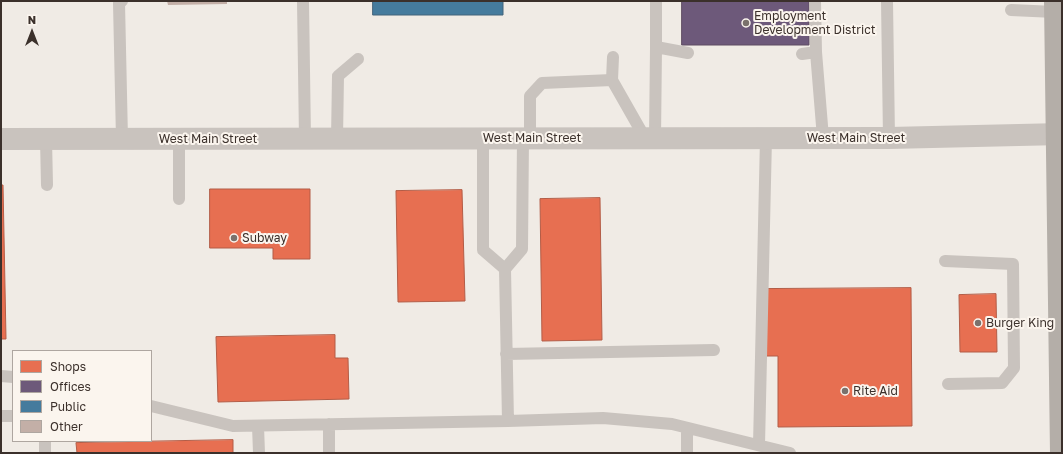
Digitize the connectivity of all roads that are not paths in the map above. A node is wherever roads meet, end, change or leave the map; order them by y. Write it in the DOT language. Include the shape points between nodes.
graph roads {
  1 [pos="122,1"];
  2 [pos="303,1"];
  3 [pos="656,1"];
  4 [pos="816,1"];
  5 [pos="888,6"];
  6 [pos="1055,6"];
  7 [pos="1011,10"];
  8 [pos="656,47"];
  9 [pos="816,52"];
  10 [pos="688,53"];
  11 [pos="802,54"];
  12 [pos="613,57"];
  13 [pos="358,59"];
  14 [pos="612,80"];
  15 [pos="1059,134"];
  16 [pos="483,138"];
  17 [pos="527,138"];
  18 [pos="766,138"];
  19 [pos="823,138"];
  20 [pos="889,138"];
  21 [pos="1,139"];
  22 [pos="46,139"];
  23 [pos="122,139"];
  24 [pos="179,139"];
  25 [pos="305,139"];
  26 [pos="337,139"];
  27 [pos="650,139"];
  28 [pos="47,185"];
  29 [pos="180,199"];
  30 [pos="945,261"];
  31 [pos="505,269"];
  32 [pos="1060,330"];
  33 [pos="714,350"];
  34 [pos="506,354"];
  35 [pos="1,376"];
  36 [pos="12,376"];
  37 [pos="1061,381"];
  38 [pos="948,384"];
  39 [pos="152,406"];
  40 [pos="1,416"];
  41 [pos="12,416"];
  42 [pos="508,421"];
  43 [pos="328,424"];
  44 [pos="258,426"];
  45 [pos="686,428"];
  46 [pos="45,442"];
  47 [pos="759,445"];
  48 [pos="45,453"];
  49 [pos="259,453"];
  50 [pos="329,453"];
  51 [pos="687,453"];
  52 [pos="790,453"];
  53 [pos="1061,453"];
  1 -- 23 [label="lane" via="119,3"];
  2 -- 25 [label="lane"];
  3 -- 8 [label="lane"];
  4 -- 9 [label="lane"];
  5 -- 20 [label="lane"];
  6 -- 7 [label="lane"];
  6 -- 15 [label="highway"];
  8 -- 10 [label="lane"];
  8 -- 27 [label="lane"];
  9 -- 11 [label="lane"];
  9 -- 19 [label="lane"];
  12 -- 14 [label="lane"];
  13 -- 26 [label="lane" via="338,76"];
  14 -- 17 [label="lane" via="542,83 530,96"];
  14 -- 27 [label="lane"];
  15 -- 20 [label="street, West Main Street"];
  15 -- 32 [label="highway"];
  16 -- 17 [label="street, West Main Street"];
  16 -- 26 [label="street, West Main Street"];
  16 -- 31 [label="lane" via="483,250"];
  17 -- 27 [label="street, West Main Street"];
  17 -- 31 [label="lane" via="522,248"];
  18 -- 19 [label="street, West Main Street"];
  18 -- 27 [label="street, West Main Street"];
  18 -- 47 [label="lane"];
  19 -- 20 [label="street, West Main Street"];
  21 -- 22 [label="street, West Main Street"];
  22 -- 23 [label="street, West Main Street"];
  22 -- 28 [label="lane"];
  23 -- 24 [label="street, West Main Street"];
  24 -- 25 [label="street, West Main Street"];
  24 -- 29 [label="lane"];
  25 -- 26 [label="street, West Main Street"];
  30 -- 38 [label="lane" via="1013,264 1014,368 1002,383"];
  31 -- 34 [label="lane"];
  32 -- 37 [label="highway"];
  33 -- 34 [label="lane"];
  34 -- 42 [label="lane"];
  35 -- 36 [label="lane"];
  37 -- 53 [label="highway"];
  39 -- 44 [label="lane" via="233,426"];
  40 -- 41 [label="lane"];
  42 -- 43 [label="lane"];
  42 -- 45 [label="lane" via="603,418 672,424"];
  43 -- 44 [label="lane"];
  43 -- 50 [label="lane"];
  44 -- 49 [label="lane"];
  45 -- 47 [label="lane"];
  45 -- 51 [label="lane"];
  46 -- 48 [label="lane"];
  47 -- 52 [label="lane"];
}
